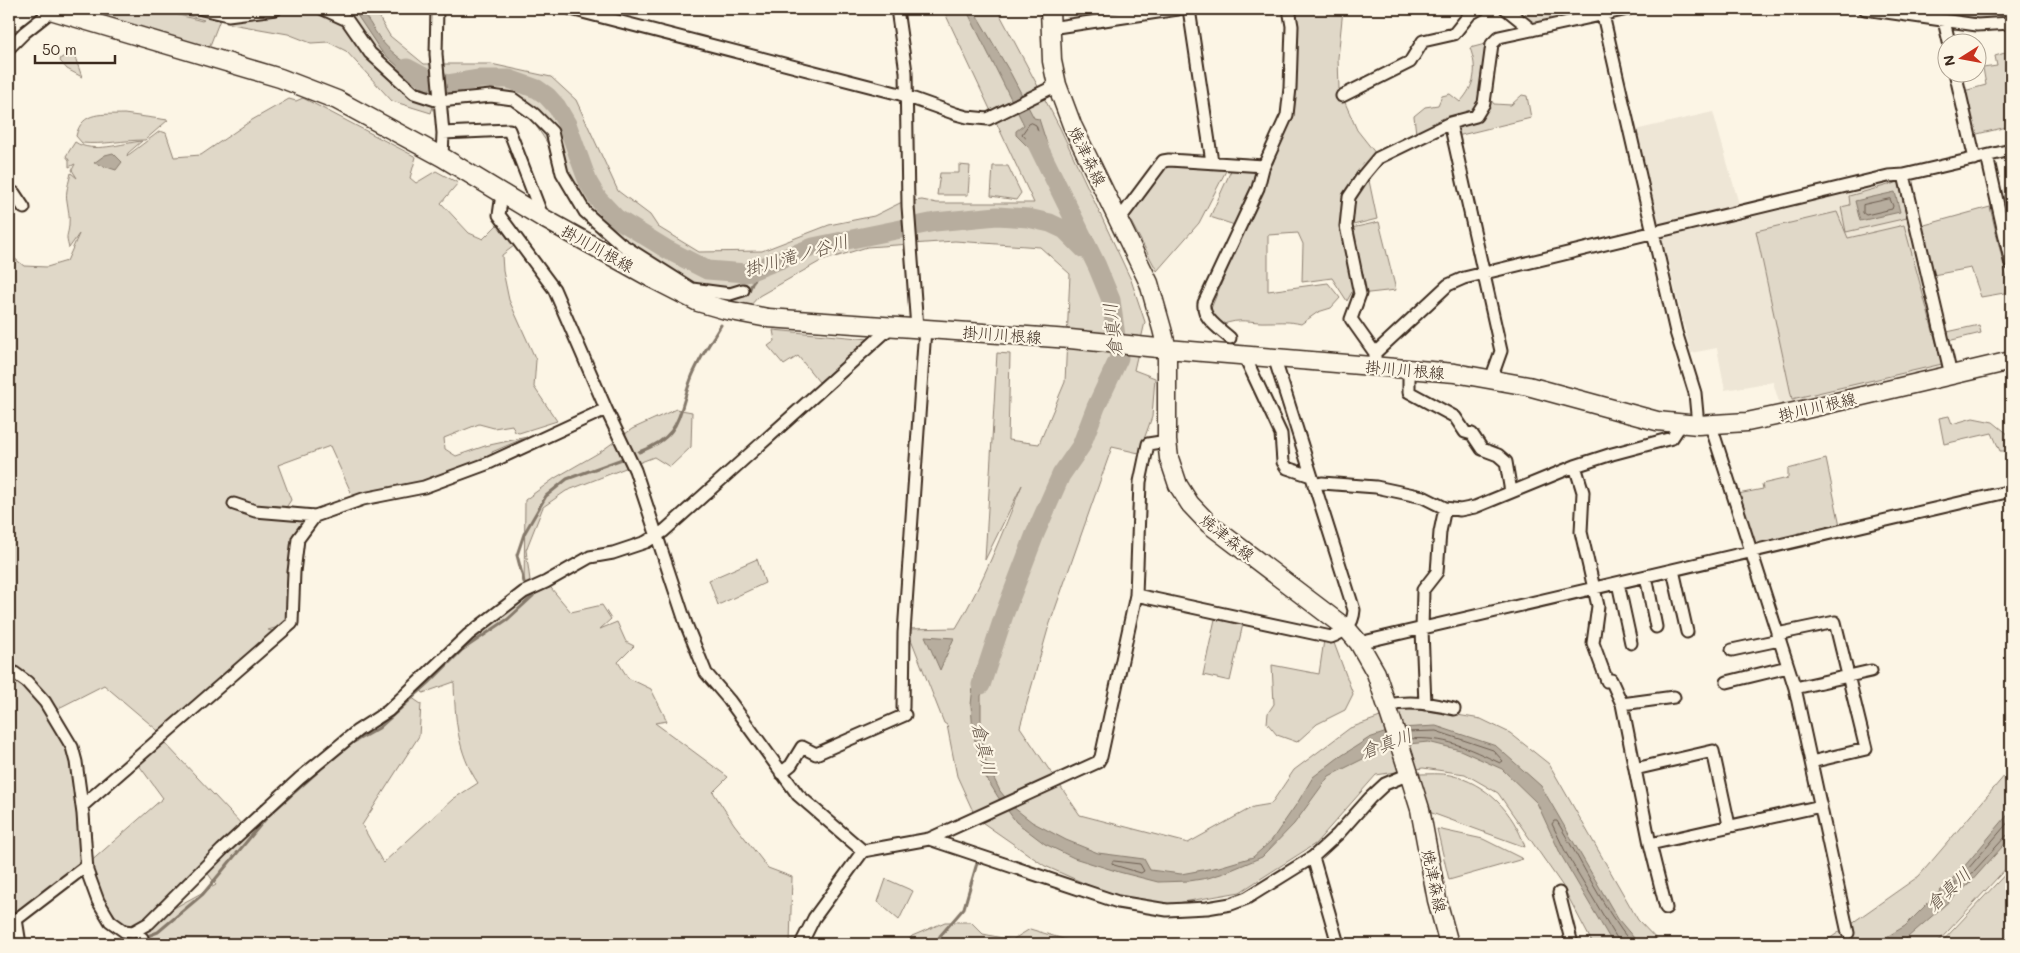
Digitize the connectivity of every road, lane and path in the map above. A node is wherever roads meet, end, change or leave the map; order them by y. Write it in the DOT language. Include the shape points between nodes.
graph roads {
  1 [pos="51,9"];
  2 [pos="202,9"];
  3 [pos="276,9"];
  4 [pos="322,9"];
  5 [pos="437,9"];
  6 [pos="571,9"];
  7 [pos="897,9"];
  8 [pos="1050,9"];
  9 [pos="1178,9"];
  10 [pos="1190,9"];
  11 [pos="1290,9"];
  12 [pos="1479,9"];
  13 [pos="1506,9"];
  14 [pos="1628,9"];
  15 [pos="1865,9"];
  16 [pos="1604,12"];
  17 [pos="1944,21"];
  18 [pos="2011,23"];
  19 [pos="1050,28"];
  20 [pos="1532,30"];
  21 [pos="1947,32"];
  22 [pos="9,48"];
  23 [pos="1957,82"];
  24 [pos="1050,89"];
  25 [pos="907,96"];
  26 [pos="1342,96"];
  27 [pos="439,97"];
  28 [pos="1450,123"];
  29 [pos="443,133"];
  30 [pos="2011,150"];
  31 [pos="442,156"];
  32 [pos="1987,156"];
  33 [pos="1975,159"];
  34 [pos="1212,162"];
  35 [pos="1264,166"];
  36 [pos="1904,175"];
  37 [pos="9,192"];
  38 [pos="502,194"];
  39 [pos="24,208"];
  40 [pos="543,218"];
  41 [pos="1119,220"];
  42 [pos="1652,232"];
  43 [pos="2011,264"];
  44 [pos="1485,273"];
  45 [pos="743,290"];
  46 [pos="892,327"];
  47 [pos="921,328"];
  48 [pos="1230,338"];
  49 [pos="1167,349"];
  50 [pos="1244,355"];
  51 [pos="1274,357"];
  52 [pos="1375,359"];
  53 [pos="2011,361"];
  54 [pos="1409,369"];
  55 [pos="1951,375"];
  56 [pos="1491,379"];
  57 [pos="1290,406"];
  58 [pos="606,409"];
  59 [pos="1269,413"];
  60 [pos="1697,425"];
  61 [pos="1167,441"];
  62 [pos="1575,466"];
  63 [pos="1312,481"];
  64 [pos="2011,490"];
  65 [pos="1511,492"];
  66 [pos="234,504"];
  67 [pos="1445,508"];
  68 [pos="315,516"];
  69 [pos="656,536"];
  70 [pos="1750,552"];
  71 [pos="1673,570"];
  72 [pos="1646,576"];
  73 [pos="1618,583"];
  74 [pos="1595,588"];
  75 [pos="1136,595"];
  76 [pos="1656,627"];
  77 [pos="1347,629"];
  78 [pos="1422,630"];
  79 [pos="1687,632"];
  80 [pos="1778,637"];
  81 [pos="1359,643"];
  82 [pos="1631,643"];
  83 [pos="1732,650"];
  84 [pos="1788,666"];
  85 [pos="9,669"];
  86 [pos="1870,671"];
  87 [pos="1848,675"];
  88 [pos="1727,682"];
  89 [pos="1795,688"];
  90 [pos="1674,697"];
  91 [pos="1424,704"];
  92 [pos="1622,704"];
  93 [pos="1388,708"];
  94 [pos="1454,709"];
  95 [pos="1811,762"];
  96 [pos="1407,768"];
  97 [pos="1635,769"];
  98 [pos="781,773"];
  99 [pos="82,806"];
  100 [pos="1821,806"];
  101 [pos="1729,825"];
  102 [pos="929,839"];
  103 [pos="1650,844"];
  104 [pos="863,851"];
  105 [pos="1312,856"];
  106 [pos="86,866"];
  107 [pos="1559,893"];
  108 [pos="1666,908"];
  109 [pos="12,922"];
  110 [pos="1848,934"];
  111 [pos="20,944"];
  112 [pos="801,944"];
  113 [pos="1338,944"];
  114 [pos="1449,944"];
  115 [pos="1572,944"];
  1 -- 22 [label="street"];
  1 -- 31 [label="main road, 掛川川根線" via="280,78 337,100"];
  2 -- 3 [label="street" via="228,15"];
  4 -- 27 [label="street" via="347,20 370,53 414,94"];
  5 -- 27 [label="street"];
  6 -- 25 [label="street"];
  7 -- 25 [label="street"];
  8 -- 19 [label="main road, 焼津森線"];
  9 -- 19 [label="street"];
  10 -- 34 [label="street"];
  11 -- 35 [label="street" via="1287,115"];
  12 -- 26 [label="street" via="1470,14 1454,34 1423,42 1410,62"];
  13 -- 20 [label="street"];
  14 -- 16 [label="street"];
  15 -- 17 [label="street"];
  16 -- 20 [label="street"];
  16 -- 42 [label="street"];
  17 -- 18 [label="street"];
  17 -- 21 [label="street"];
  19 -- 24 [label="main road, 焼津森線"];
  20 -- 28 [label="street" via="1499,37 1492,44 1484,103 1476,116"];
  23 -- 33 [label="street"];
  24 -- 25 [label="street" via="988,119 956,114"];
  24 -- 41 [label="main road, 焼津森線" via="1072,125"];
  25 -- 47 [label="street" via="908,206"];
  27 -- 29 [label="street"];
  27 -- 45 [label="street" via="513,99 552,132 562,173 585,212 621,244 692,289 730,294"];
  28 -- 44 [label="street"];
  28 -- 52 [label="street" via="1378,158 1349,197 1346,226 1360,294 1351,319"];
  29 -- 31 [label="street"];
  29 -- 40 [label="street" via="509,130"];
  30 -- 32 [label="street"];
  31 -- 38 [label="main road, 掛川川根線"];
  32 -- 33 [label="street"];
  32 -- 43 [label="street"];
  33 -- 36 [label="street"];
  34 -- 35 [label="street"];
  34 -- 41 [label="street" via="1163,161"];
  35 -- 48 [label="street" via="1258,188 1204,303 1206,316"];
  36 -- 42 [label="street" via="1888,176"];
  36 -- 55 [label="street"];
  37 -- 39 [label="street" via="14,193"];
  38 -- 40 [label="main road, 掛川川根線"];
  38 -- 58 [label="street" via="499,215 554,289"];
  40 -- 46 [label="main road, 掛川川根線" via="698,302 768,318"];
  41 -- 49 [label="main road, 焼津森線" via="1149,283"];
  42 -- 44 [label="street"];
  42 -- 60 [label="street" via="1676,332 1695,393"];
  44 -- 52 [label="street" via="1448,285"];
  44 -- 56 [label="street" via="1501,351"];
  46 -- 47 [label="main road, 掛川川根線"];
  46 -- 69 [label="street"];
  47 -- 49 [label="main road, 掛川川根線"];
  47 -- 98 [label="street" via="904,633 904,711 816,754 802,747 791,765"];
  49 -- 50 [label="main road, 掛川川根線"];
  49 -- 61 [label="main road, 焼津森線"];
  50 -- 51 [label="main road, 掛川川根線"];
  50 -- 59 [label="street"];
  51 -- 52 [label="main road, 掛川川根線"];
  51 -- 57 [label="street"];
  52 -- 54 [label="main road, 掛川川根線"];
  53 -- 55 [label="main road, 掛川川根線"];
  54 -- 56 [label="main road, 掛川川根線"];
  54 -- 65 [label="street" via="1409,392 1455,417 1482,449 1506,462"];
  55 -- 60 [label="main road, 掛川川根線" via="1747,422"];
  56 -- 60 [label="main road, 掛川川根線" via="1657,421"];
  57 -- 59 [label="street"];
  57 -- 63 [label="street"];
  58 -- 68 [label="street" via="489,463 424,486 363,499"];
  58 -- 69 [label="street" via="635,470"];
  59 -- 63 [label="street" via="1281,434 1282,457 1287,468"];
  60 -- 62 [label="street" via="1672,438"];
  60 -- 70 [label="street"];
  61 -- 75 [label="street" via="1148,444 1140,482"];
  61 -- 77 [label="main road, 焼津森線" via="1178,485 1209,524"];
  62 -- 65 [label="street"];
  62 -- 74 [label="street" via="1583,492 1582,532"];
  63 -- 67 [label="street" via="1338,486 1376,487 1423,497"];
  63 -- 77 [label="street" via="1354,610"];
  64 -- 70 [label="street"];
  65 -- 67 [label="street" via="1475,507"];
  66 -- 68 [label="street" via="255,511"];
  67 -- 78 [label="street" via="1437,572 1424,590"];
  68 -- 99 [label="street" via="298,539 292,623"];
  69 -- 98 [label="street" via="706,673"];
  69 -- 106 [label="street" via="613,553 590,557 524,592 468,635 388,712 357,731 300,778 149,923 133,932 124,931 110,921 98,901"];
  70 -- 71 [label="street"];
  70 -- 80 [label="street"];
  71 -- 72 [label="street"];
  71 -- 79 [label="street"];
  72 -- 73 [label="street"];
  72 -- 76 [label="street"];
  73 -- 74 [label="street"];
  73 -- 82 [label="street"];
  74 -- 78 [label="street"];
  74 -- 92 [label="street" via="1598,606 1593,644 1607,681 1611,680"];
  75 -- 77 [label="street" via="1331,637"];
  75 -- 102 [label="street" via="1098,762"];
  77 -- 81 [label="main road, 焼津森線"];
  78 -- 81 [label="street"];
  78 -- 91 [label="street"];
  80 -- 83 [label="street"];
  80 -- 84 [label="street"];
  80 -- 87 [label="street" via="1835,622"];
  81 -- 93 [label="main road, 焼津森線" via="1376,673"];
  84 -- 88 [label="street"];
  84 -- 89 [label="street"];
  85 -- 99 [label="street" via="27,682 45,702 72,747"];
  86 -- 87 [label="street"];
  87 -- 89 [label="street"];
  87 -- 95 [label="street" via="1866,749"];
  89 -- 95 [label="street"];
  90 -- 92 [label="street"];
  91 -- 93 [label="street" via="1403,702"];
  91 -- 94 [label="street"];
  92 -- 97 [label="street"];
  93 -- 96 [label="main road, 焼津森線"];
  95 -- 100 [label="street"];
  96 -- 105 [label="street" via="1385,784 1338,834"];
  96 -- 114 [label="main road, 焼津森線" via="1420,809"];
  97 -- 101 [label="street" via="1713,751"];
  97 -- 103 [label="street"];
  98 -- 104 [label="street" via="798,795"];
  99 -- 106 [label="street"];
  100 -- 101 [label="street"];
  100 -- 110 [label="street"];
  101 -- 103 [label="street"];
  102 -- 104 [label="street"];
  102 -- 105 [label="street" via="1118,902 1167,910 1231,904 1261,890"];
  103 -- 108 [label="street"];
  104 -- 112 [label="street" via="814,918"];
  105 -- 113 [label="street"];
  106 -- 109 [label="street"];
  107 -- 115 [label="street"];
  109 -- 111 [label="street"];
}
